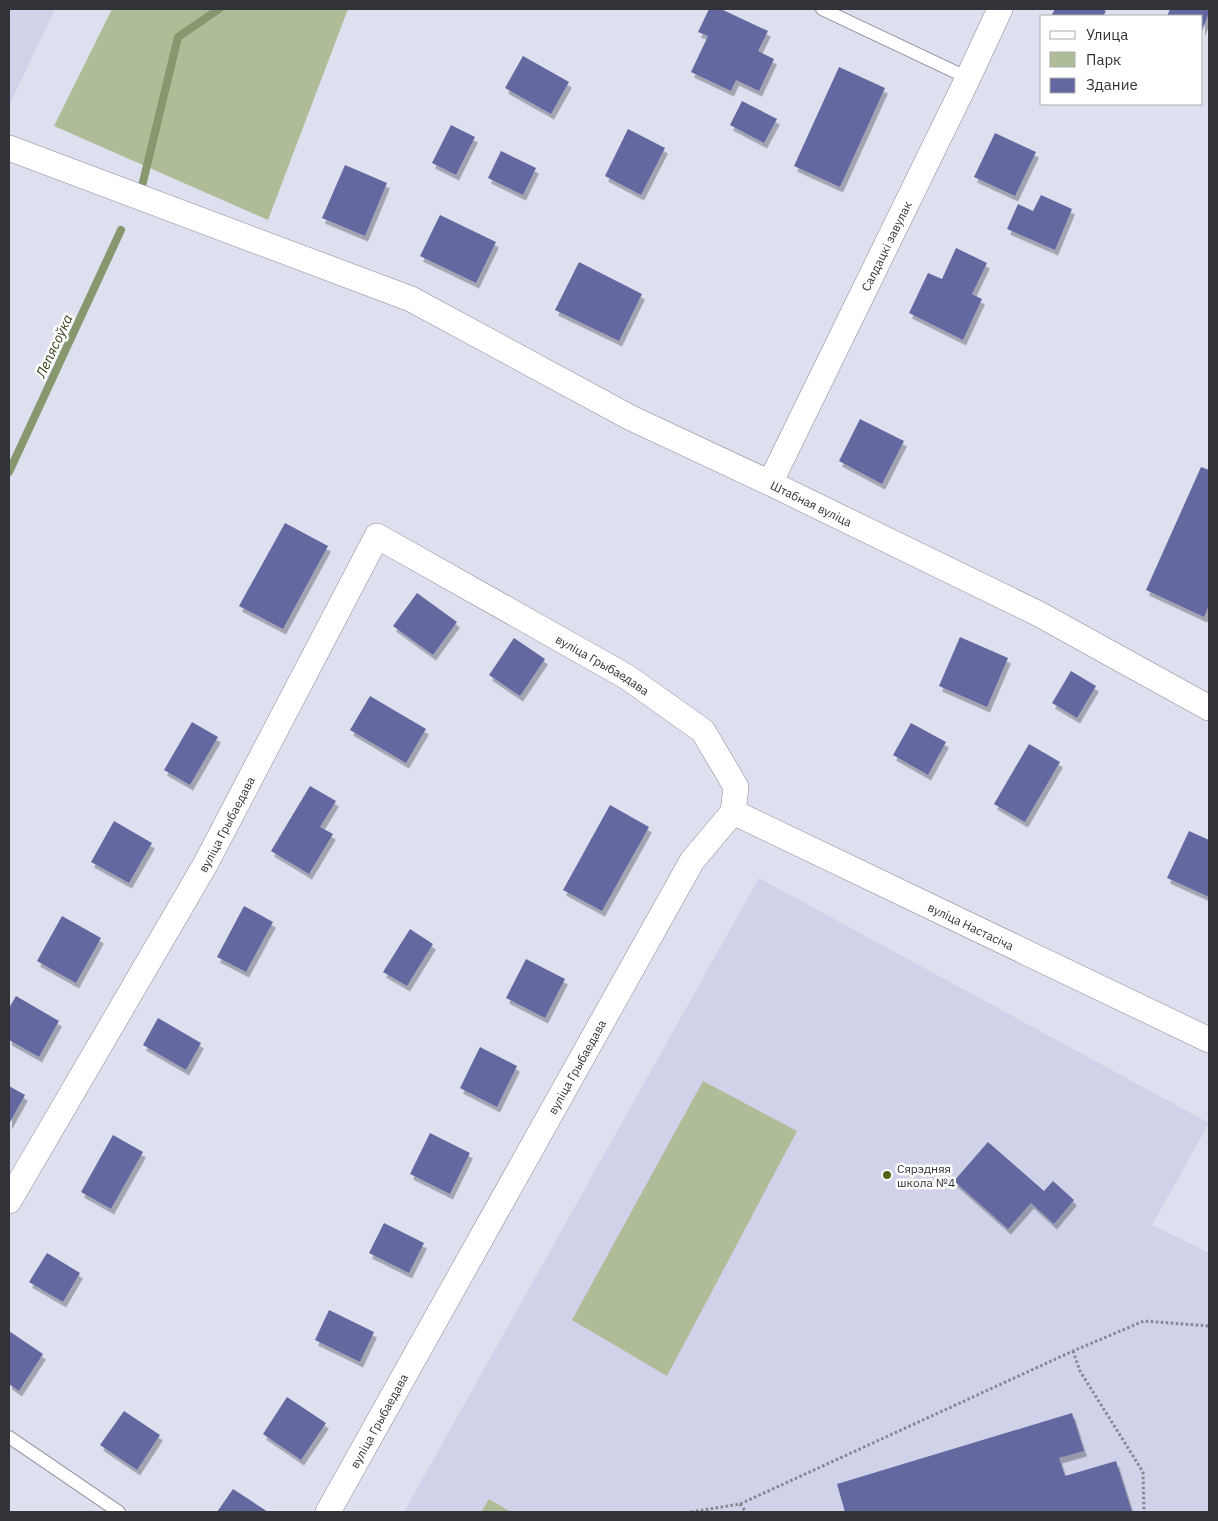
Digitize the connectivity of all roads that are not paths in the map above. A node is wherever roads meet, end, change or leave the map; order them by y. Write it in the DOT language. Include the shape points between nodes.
graph roads {
  1 [pos="822,9"];
  2 [pos="1000,9"];
  3 [pos="968,78"];
  4 [pos="9,148"];
  5 [pos="770,483"];
  6 [pos="1209,708"];
  7 [pos="732,812"];
  8 [pos="1209,1040"];
  9 [pos="9,1201"];
  10 [pos="9,1437"];
  11 [pos="119,1512"];
  12 [pos="328,1512"];
  1 -- 3 [label="lane"];
  2 -- 3 [label="street, Салдацкі завулак"];
  3 -- 5 [label="street, Салдацкі завулак"];
  4 -- 5 [label="street, Штабная вуліца" via="411,299 631,418"];
  5 -- 6 [label="street, Штабная вуліца" via="1040,614"];
  7 -- 8 [label="street, вуліца Настасіча"];
  7 -- 9 [label="street, вуліца Грыбаедава" via="736,787 702,731 627,677 377,536 204,865"];
  7 -- 12 [label="street, вуліца Грыбаедава" via="692,861"];
  10 -- 11 [label="lane"];
}
